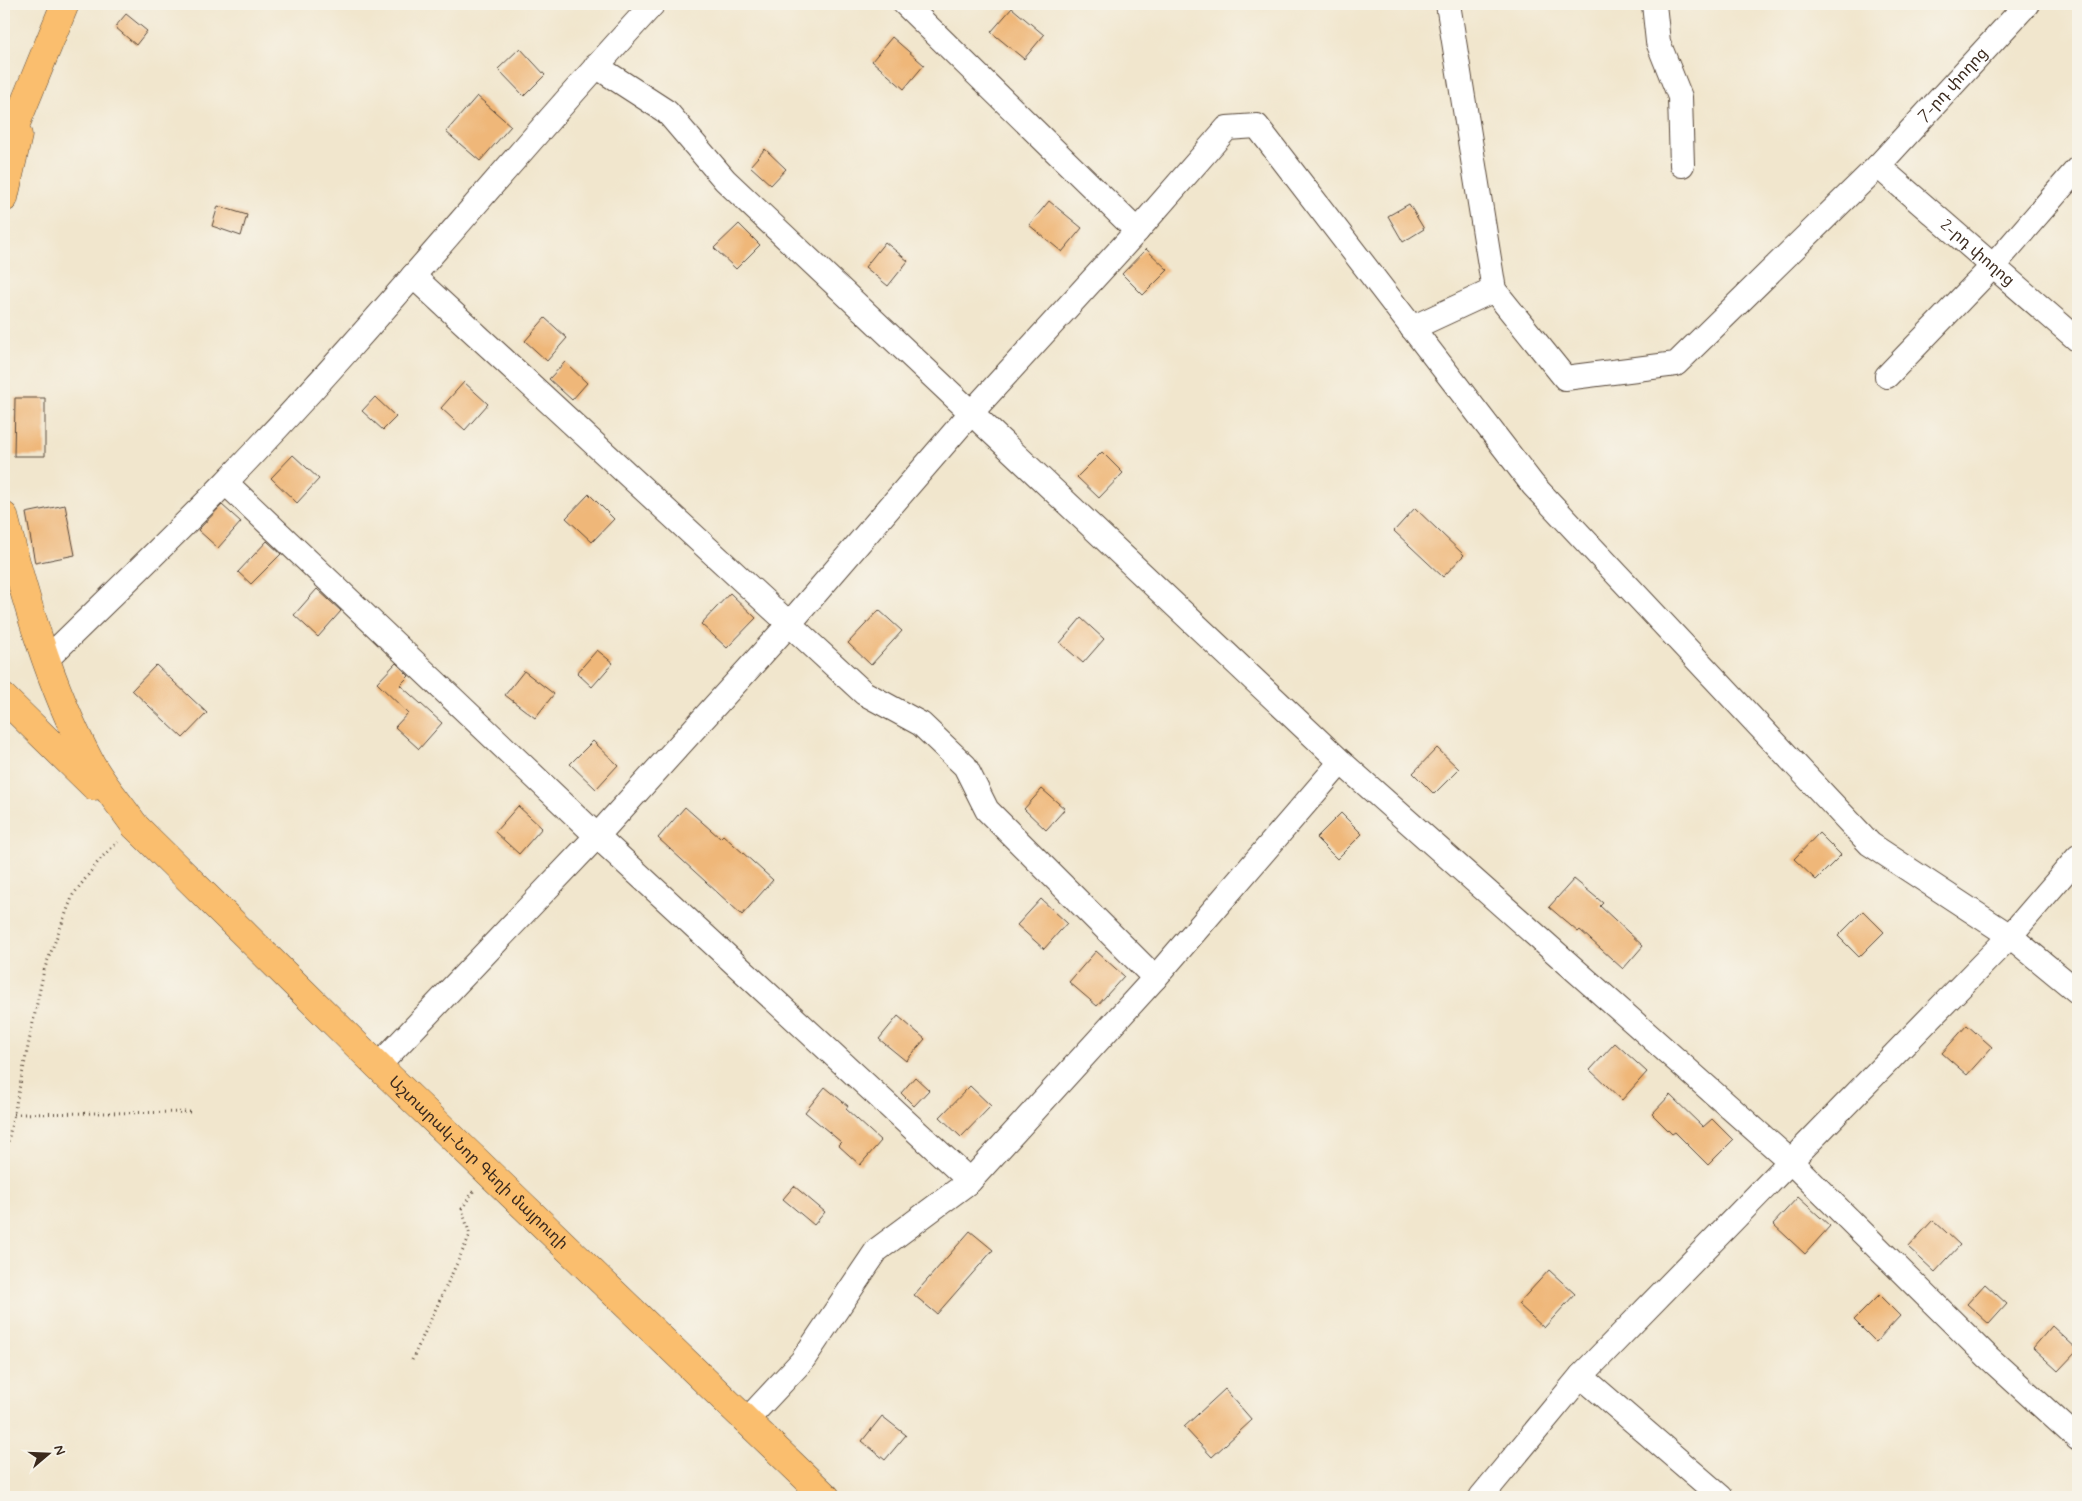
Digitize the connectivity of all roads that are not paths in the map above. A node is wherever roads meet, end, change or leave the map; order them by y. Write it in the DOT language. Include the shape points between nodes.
graph roads {
  1 [pos="65,4"];
  2 [pos="653,4"];
  3 [pos="905,4"];
  4 [pos="1448,4"];
  5 [pos="1654,4"];
  6 [pos="2027,4"];
  7 [pos="596,66"];
  8 [pos="28,97"];
  9 [pos="4,153"];
  10 [pos="1682,165"];
  11 [pos="1878,166"];
  12 [pos="2078,168"];
  13 [pos="4,198"];
  14 [pos="1137,231"];
  15 [pos="1992,266"];
  16 [pos="413,276"];
  17 [pos="1494,290"];
  18 [pos="1412,328"];
  19 [pos="2078,340"];
  20 [pos="1887,376"];
  21 [pos="971,413"];
  22 [pos="226,483"];
  23 [pos="4,516"];
  24 [pos="790,624"];
  25 [pos="46,660"];
  26 [pos="4,698"];
  27 [pos="4,704"];
  28 [pos="28,721"];
  29 [pos="1341,762"];
  30 [pos="135,826"];
  31 [pos="597,836"];
  32 [pos="2078,858"];
  33 [pos="2010,936"];
  34 [pos="1155,978"];
  35 [pos="2078,992"];
  36 [pos="378,1066"];
  37 [pos="1789,1160"];
  38 [pos="970,1181"];
  39 [pos="1581,1376"];
  40 [pos="746,1421"];
  41 [pos="2078,1439"];
  42 [pos="826,1497"];
  43 [pos="1481,1497"];
  44 [pos="1721,1497"];
  1 -- 8 [label="main road"];
  2 -- 7 [label="street"];
  3 -- 14 [label="street"];
  4 -- 17 [label="street"];
  5 -- 10 [label="street" via="1658,42 1680,96"];
  6 -- 11 [label="street, 7-րդ փողոց"];
  7 -- 16 [label="street"];
  7 -- 21 [label="street" via="667,112 724,180"];
  8 -- 9 [label="main road"];
  8 -- 13 [label="main road"];
  11 -- 15 [label="street, 2-րդ փողոց"];
  11 -- 17 [label="street, 7-րդ փողոց" via="1676,364 1565,378"];
  12 -- 15 [label="street"];
  14 -- 18 [label="street" via="1227,128 1257,126"];
  14 -- 21 [label="street"];
  15 -- 19 [label="street, 2-րդ փողոց"];
  15 -- 20 [label="street"];
  16 -- 22 [label="street"];
  16 -- 24 [label="street"];
  17 -- 18 [label="street"];
  18 -- 33 [label="street" via="1533,485 1870,844"];
  21 -- 24 [label="street"];
  21 -- 29 [label="street"];
  22 -- 25 [label="street"];
  22 -- 31 [label="street"];
  23 -- 25 [label="main road" via="23,591"];
  24 -- 31 [label="street"];
  24 -- 34 [label="street" via="864,693 921,724 965,766 987,810"];
  25 -- 30 [label="main road" via="90,762"];
  26 -- 28 [label="main road"];
  27 -- 28 [label="main road"];
  28 -- 30 [label="main road"];
  29 -- 34 [label="street"];
  29 -- 37 [label="street"];
  30 -- 36 [label="main road, Աշտարակ-Նոր Գեղի մայրուղի"];
  31 -- 36 [label="street"];
  31 -- 38 [label="street"];
  32 -- 33 [label="street"];
  33 -- 35 [label="street"];
  33 -- 37 [label="street"];
  34 -- 38 [label="street"];
  36 -- 40 [label="main road, Աշտարակ-Նոր Գեղի մայրուղի"];
  37 -- 39 [label="street"];
  37 -- 41 [label="street" via="1988,1357"];
  38 -- 40 [label="street" via="876,1250 802,1361"];
  39 -- 43 [label="street"];
  39 -- 44 [label="street"];
  40 -- 42 [label="main road, Աշտարակ-Նոր Գեղի մայրուղի"];
}
